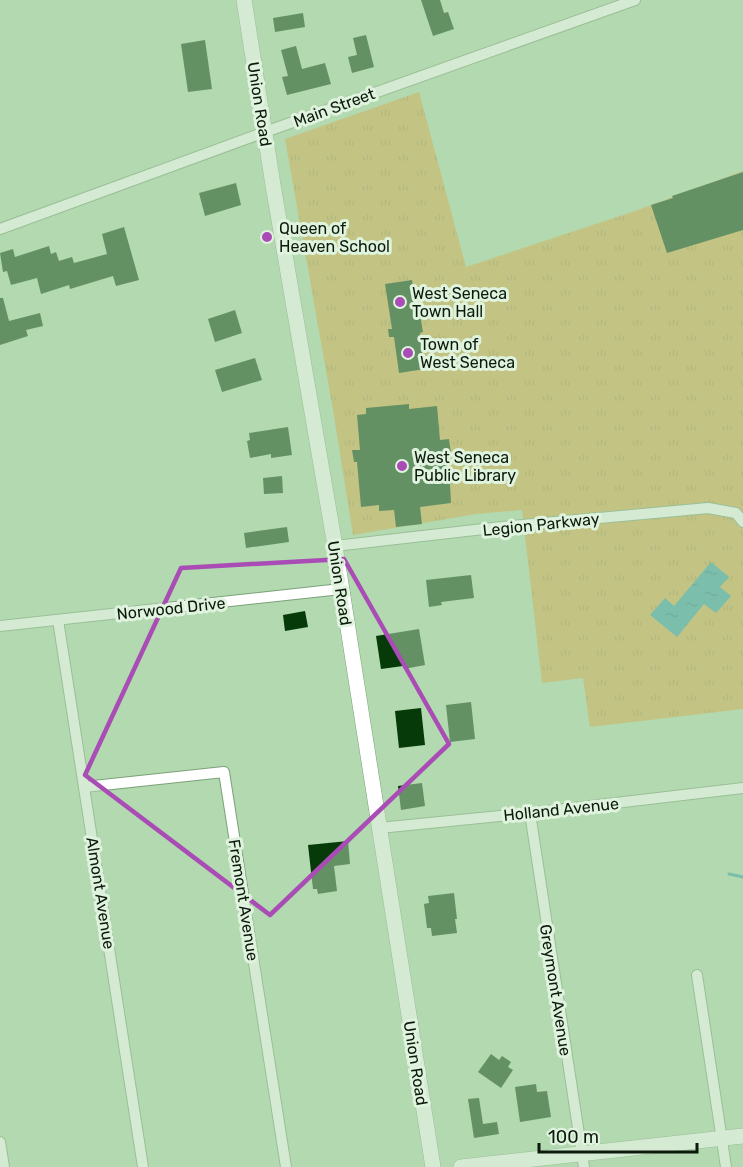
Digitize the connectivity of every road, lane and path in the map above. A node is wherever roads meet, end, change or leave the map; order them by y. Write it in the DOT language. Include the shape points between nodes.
graph roads {
  1 [pos="244,0"];
  2 [pos="635,0"];
  3 [pos="265,132"];
  4 [pos="0,229"];
  5 [pos="743,522"];
  6 [pos="335,546"];
  7 [pos="341,589"];
  8 [pos="58,620"];
  9 [pos="0,626"];
  10 [pos="84,787"];
  11 [pos="743,788"];
  12 [pos="530,813"];
  13 [pos="379,828"];
  14 [pos="697,975"];
  15 [pos="743,1136"];
  16 [pos="722,1138"];
  17 [pos="0,1142"];
  18 [pos="582,1160"];
  19 [pos="4,1167"];
  20 [pos="143,1167"];
  21 [pos="286,1167"];
  22 [pos="433,1167"];
  23 [pos="461,1167"];
  24 [pos="726,1167"];
  1 -- 3 [label="main road, Union Road"];
  2 -- 3 [label="street, Main Street"];
  3 -- 4 [label="street, Main Street"];
  3 -- 6 [label="main road, Union Road"];
  5 -- 6 [label="street, Legion Parkway" via="736,513 708,508"];
  6 -- 7 [label="main road, Union Road"];
  7 -- 8 [label="street, Norwood Drive"];
  7 -- 13 [label="main road, Union Road"];
  8 -- 9 [label="street, Norwood Drive"];
  8 -- 10 [label="street, Almont Avenue"];
  10 -- 20 [label="street, Almont Avenue"];
  10 -- 21 [label="street, Fremont Avenue" via="224,772"];
  11 -- 12 [label="street, Holland Avenue"];
  12 -- 13 [label="street, Holland Avenue"];
  12 -- 18 [label="street, Greymont Avenue"];
  13 -- 22 [label="main road, Union Road"];
  14 -- 16 [label="street"];
  15 -- 16 [label="main road"];
  16 -- 18 [label="main road"];
  16 -- 24 [label="street"];
  17 -- 19 [label="street"];
  18 -- 23 [label="main road"];
}
